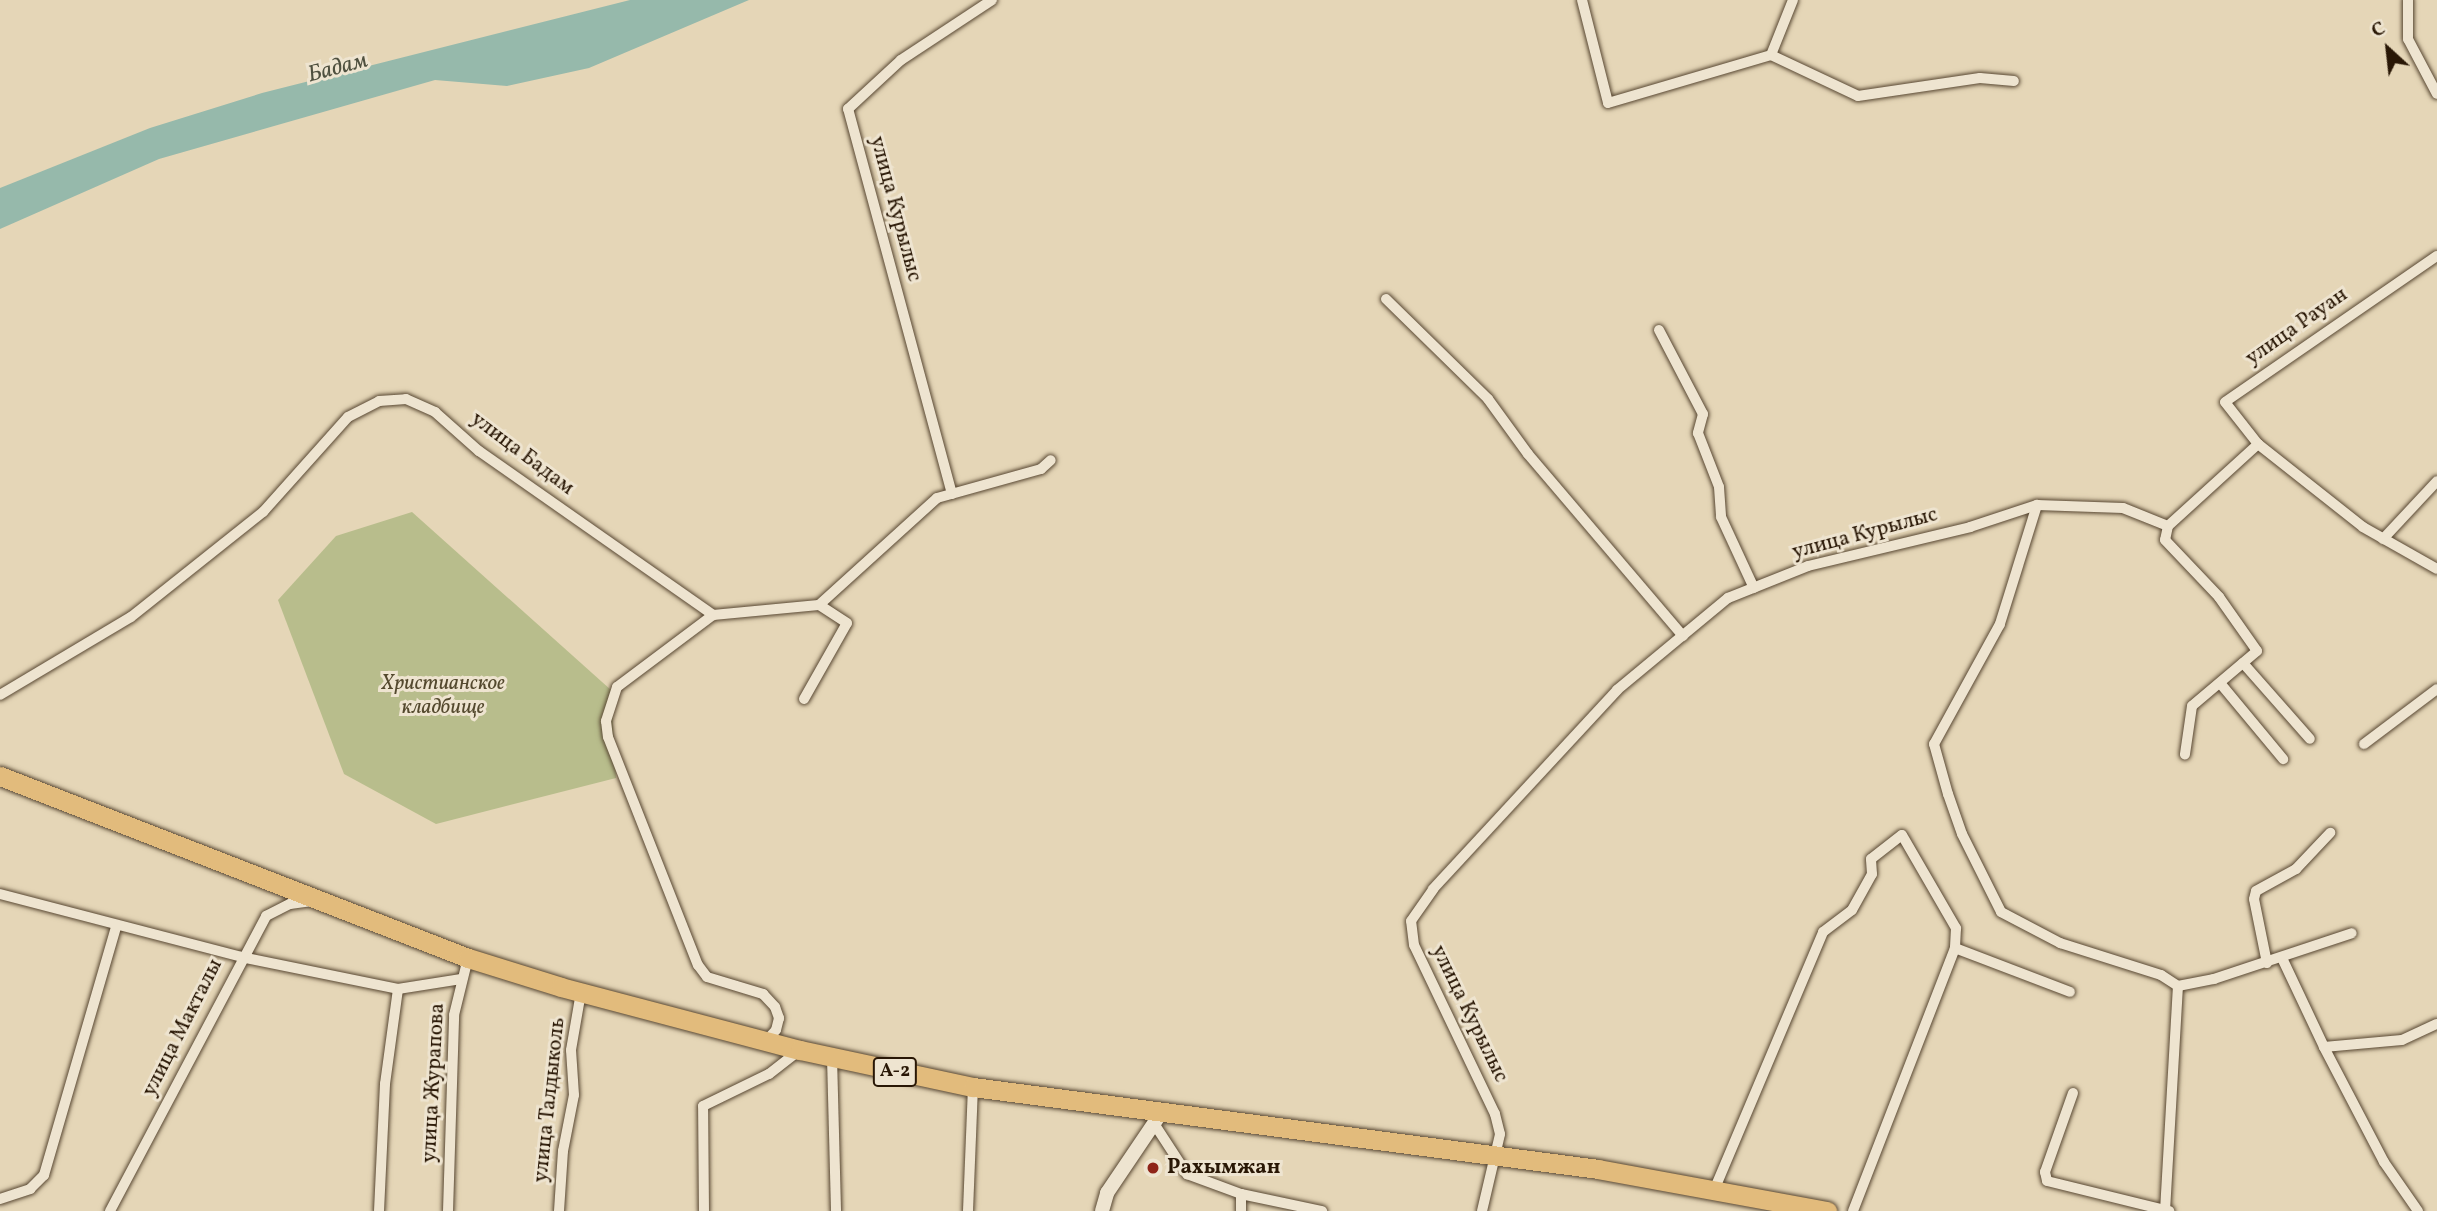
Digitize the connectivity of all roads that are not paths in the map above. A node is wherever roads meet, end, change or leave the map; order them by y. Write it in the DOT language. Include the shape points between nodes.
graph roads {
  1 [pos="992,0"];
  2 [pos="1582,0"];
  3 [pos="1793,0"];
  4 [pos="2408,0"];
  5 [pos="1771,55"];
  6 [pos="2014,81"];
  7 [pos="2437,94"];
  8 [pos="2437,256"];
  9 [pos="1386,299"];
  10 [pos="1659,330"];
  11 [pos="2258,444"];
  12 [pos="1051,460"];
  13 [pos="2437,481"];
  14 [pos="952,494"];
  15 [pos="2037,505"];
  16 [pos="2168,526"];
  17 [pos="2383,539"];
  18 [pos="2437,569"];
  19 [pos="1754,588"];
  20 [pos="819,605"];
  21 [pos="713,615"];
  22 [pos="1682,636"];
  23 [pos="2243,663"];
  24 [pos="2220,683"];
  25 [pos="2437,689"];
  26 [pos="0,695"];
  27 [pos="804,699"];
  28 [pos="2310,738"];
  29 [pos="2364,744"];
  30 [pos="2185,754"];
  31 [pos="2283,759"];
  32 [pos="0,776"];
  33 [pos="2330,833"];
  34 [pos="0,894"];
  35 [pos="321,900"];
  36 [pos="116,927"];
  37 [pos="2352,933"];
  38 [pos="1955,948"];
  39 [pos="241,957"];
  40 [pos="468,958"];
  41 [pos="2282,958"];
  42 [pos="2267,963"];
  43 [pos="461,979"];
  44 [pos="2178,986"];
  45 [pos="398,989"];
  46 [pos="581,992"];
  47 [pos="2070,992"];
  48 [pos="2437,1024"];
  49 [pos="766,1041"];
  50 [pos="2325,1046"];
  51 [pos="800,1050"];
  52 [pos="832,1057"];
  53 [pos="973,1087"];
  54 [pos="2073,1093"];
  55 [pos="1158,1119"];
  56 [pos="1494,1157"];
  57 [pos="1715,1188"];
  58 [pos="1241,1194"];
  59 [pos="0,1199"];
  60 [pos="1764,1205"];
  61 [pos="110,1211"];
  62 [pos="379,1211"];
  63 [pos="448,1211"];
  64 [pos="559,1211"];
  65 [pos="704,1211"];
  66 [pos="836,1211"];
  67 [pos="968,1211"];
  68 [pos="1102,1211"];
  69 [pos="1241,1211"];
  70 [pos="1322,1211"];
  71 [pos="1482,1211"];
  72 [pos="1828,1211"];
  73 [pos="1853,1211"];
  74 [pos="2167,1211"];
  75 [pos="2418,1211"];
  1 -- 14 [label="street, улица Курылыс" via="901,60 848,109"];
  2 -- 5 [label="street" via="1608,103"];
  3 -- 5 [label="street"];
  4 -- 7 [label="street" via="2407,39"];
  5 -- 6 [label="street" via="1858,96 1980,78"];
  8 -- 11 [label="street, улица Рауан" via="2225,402"];
  9 -- 22 [label="street" via="1488,399 1528,454"];
  10 -- 19 [label="street" via="1703,414 1698,433 1719,487 1721,517"];
  11 -- 16 [label="street"];
  11 -- 17 [label="street"];
  12 -- 14 [label="street" via="1041,469"];
  13 -- 17 [label="street"];
  14 -- 20 [label="street" via="937,498"];
  15 -- 16 [label="street, улица Курылыс" via="2123,508"];
  15 -- 19 [label="street, улица Курылыс" via="1970,527 1808,566"];
  15 -- 44 [label="street" via="2000,624 1934,744 1948,794 1962,834 2001,912 2060,943 2161,975"];
  16 -- 23 [label="street" via="2165,540 2219,597 2257,651"];
  17 -- 18 [label="street"];
  19 -- 22 [label="street, улица Курылыс" via="1728,598"];
  20 -- 21 [label="street"];
  20 -- 27 [label="street" via="847,623"];
  21 -- 26 [label="street, улица Бадам" via="479,451 435,412 406,399 379,401 348,417 263,512 131,617"];
  21 -- 49 [label="street" via="617,687 606,721 608,737 698,965 707,977 763,994 779,1018"];
  22 -- 56 [label="street, улица Курылыс" via="1617,690 1433,889 1411,921 1414,945 1496,1114 1500,1134"];
  23 -- 24 [label="street"];
  23 -- 28 [label="street"];
  24 -- 30 [label="street" via="2192,706"];
  24 -- 31 [label="street"];
  25 -- 29 [label="street"];
  32 -- 35 [label="highway, A-2"];
  33 -- 42 [label="street" via="2296,869 2256,891"];
  34 -- 36 [label="street"];
  35 -- 39 [label="street, улица Макталы" via="289,904 266,916"];
  35 -- 40 [label="highway, A-2"];
  36 -- 39 [label="street"];
  36 -- 59 [label="street" via="44,1175 30,1189"];
  37 -- 41 [label="street"];
  38 -- 47 [label="street"];
  38 -- 57 [label="street" via="1956,928 1902,835 1871,859 1872,874 1852,910 1823,932"];
  38 -- 73 [label="street"];
  39 -- 45 [label="street"];
  39 -- 61 [label="street, улица Макталы"];
  40 -- 43 [label="street, улица Журапова"];
  40 -- 46 [label="highway, A-2"];
  41 -- 42 [label="street"];
  41 -- 50 [label="street"];
  42 -- 44 [label="street"];
  43 -- 45 [label="street"];
  43 -- 63 [label="street, улица Журапова" via="454,1014"];
  44 -- 74 [label="street"];
  45 -- 62 [label="street" via="385,1084"];
  46 -- 49 [label="highway, A-2"];
  46 -- 64 [label="street, улица Талдыколь" via="571,1050 574,1095 563,1151"];
  48 -- 50 [label="street" via="2402,1040"];
  49 -- 51 [label="highway, A-2"];
  50 -- 75 [label="street" via="2384,1162"];
  51 -- 52 [label="highway, A-2"];
  51 -- 65 [label="street" via="769,1074 703,1106"];
  52 -- 53 [label="highway, A-2"];
  52 -- 66 [label="street"];
  53 -- 55 [label="highway, A-2"];
  53 -- 67 [label="street"];
  54 -- 74 [label="street" via="2045,1172 2047,1181"];
  55 -- 56 [label="highway, A-2"];
  55 -- 58 [label="street" via="1187,1174"];
  55 -- 68 [label="street" via="1107,1193"];
  56 -- 57 [label="highway, A-2"];
  56 -- 71 [label="street, улица Курылыс"];
  57 -- 60 [label="highway, A-2"];
  58 -- 69 [label="street"];
  58 -- 70 [label="street"];
  60 -- 72 [label="highway, A-2"];
}
